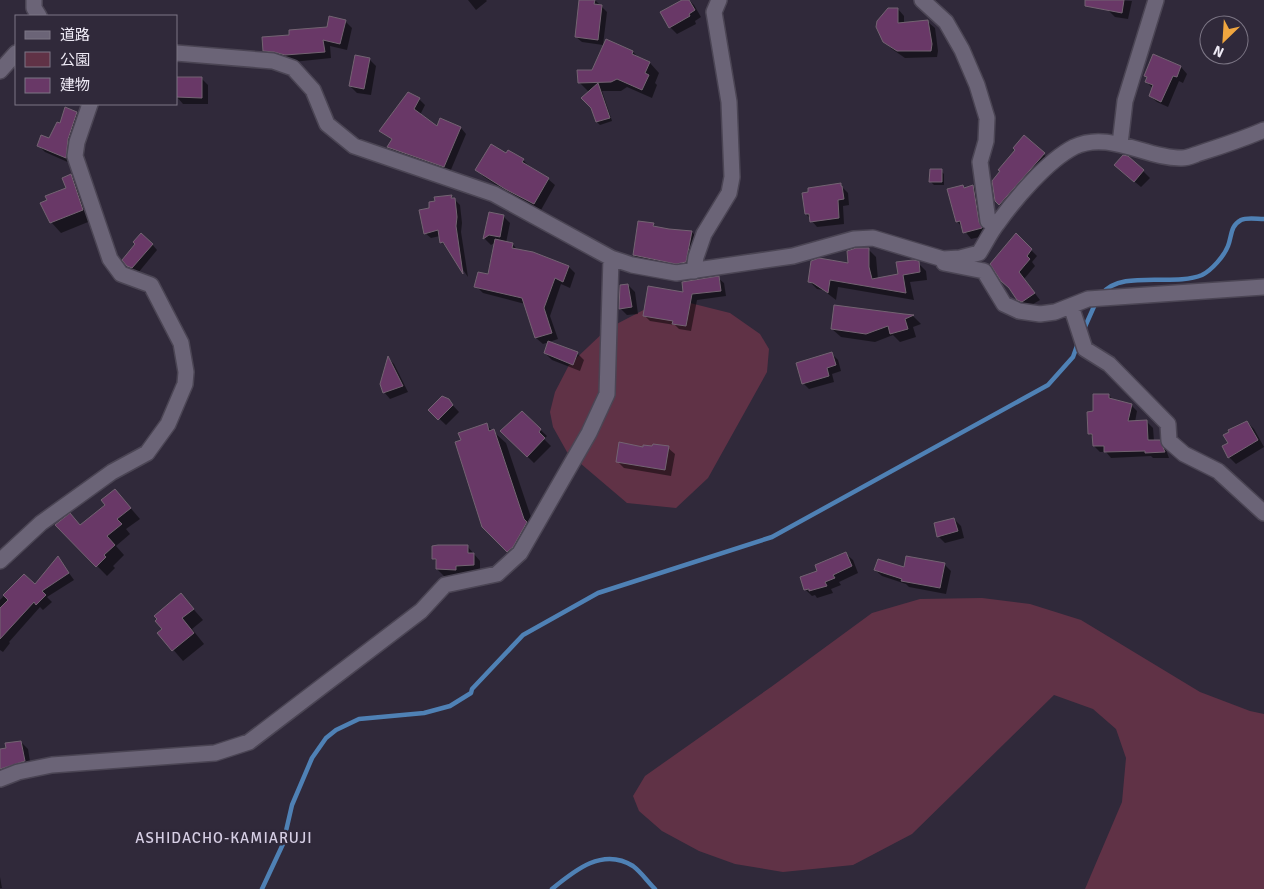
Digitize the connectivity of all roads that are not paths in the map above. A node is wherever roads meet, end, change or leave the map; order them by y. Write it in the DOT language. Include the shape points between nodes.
graph roads {
  1 [pos="34,0"];
  2 [pos="719,0"];
  3 [pos="922,0"];
  4 [pos="1156,0"];
  5 [pos="38,15"];
  6 [pos="178,53"];
  7 [pos="15,54"];
  8 [pos="0,72"];
  9 [pos="90,105"];
  10 [pos="1264,130"];
  11 [pos="1120,144"];
  12 [pos="996,225"];
  13 [pos="611,258"];
  14 [pos="943,258"];
  15 [pos="694,271"];
  16 [pos="1264,287"];
  17 [pos="1071,306"];
  18 [pos="1264,513"];
  19 [pos="0,561"];
  20 [pos="0,778"];
  1 -- 5 [label="street"];
  2 -- 15 [label="street" via="714,12 730,102 732,177 729,194 704,234"];
  3 -- 12 [label="street" via="946,22 977,85 987,118 986,141 980,162 988,221"];
  4 -- 11 [label="street" via="1125,102"];
  6 -- 13 [label="street" via="273,61 293,68 312,90 327,124 354,146 494,194"];
  7 -- 8 [label="street"];
  9 -- 19 [label="street" via="75,156 110,259 121,274 151,285 182,343 185,384 168,424 147,453 112,472 42,523"];
  10 -- 11 [label="street" via="1237,142 1182,158"];
  11 -- 12 [label="street" via="1084,144 1055,159"];
  12 -- 14 [label="street" via="979,253"];
  13 -- 15 [label="street" via="676,273"];
  13 -- 20 [label="street" via="606,394 590,433 520,553 497,574 445,585 421,611 249,742 215,753 52,765"];
  14 -- 15 [label="street" via="873,238 854,238 793,256"];
  14 -- 17 [label="street" via="942,263 984,271 1004,304 1019,311 1040,314"];
  16 -- 17 [label="street" via="1088,299"];
  17 -- 18 [label="street" via="1085,349 1109,364 1168,424 1169,441 1184,454 1218,471"];
}
